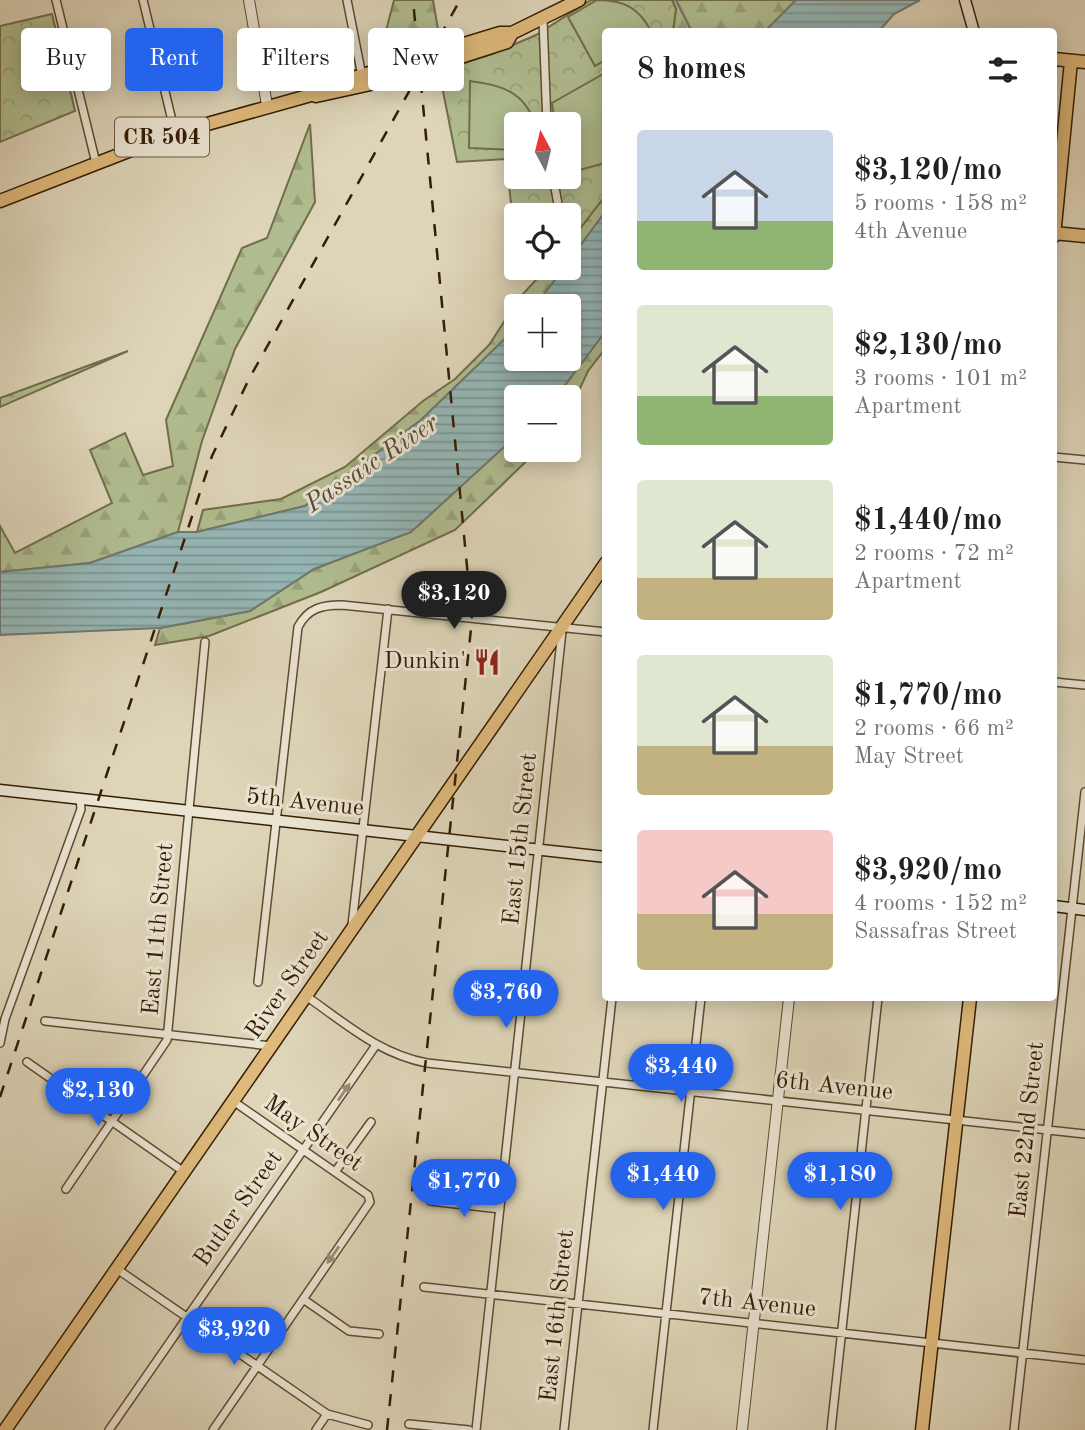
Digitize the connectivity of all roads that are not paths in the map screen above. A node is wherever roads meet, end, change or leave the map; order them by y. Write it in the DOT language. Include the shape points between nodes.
graph roads {
  1 [pos="56,0"];
  2 [pos="143,0"];
  3 [pos="250,0"];
  4 [pos="347,0"];
  5 [pos="579,0"];
  6 [pos="967,5"];
  7 [pos="543,20"];
  8 [pos="966,28"];
  9 [pos="973,28"];
  10 [pos="980,28"];
  11 [pos="1057,59"];
  12 [pos="1071,61"];
  13 [pos="1085,62"];
  14 [pos="364,81"];
  15 [pos="267,105"];
  16 [pos="547,112"];
  17 [pos="176,133"];
  18 [pos="96,163"];
  19 [pos="0,201"];
  20 [pos="1057,203"];
  21 [pos="1057,234"];
  22 [pos="1085,236"];
  23 [pos="1057,457"];
  24 [pos="1085,460"];
  25 [pos="602,569"];
  26 [pos="388,609"];
  27 [pos="561,627"];
  28 [pos="602,632"];
  29 [pos="205,642"];
  30 [pos="1057,682"];
  31 [pos="1085,685"];
  32 [pos="0,790"];
  33 [pos="1085,792"];
  34 [pos="80,799"];
  35 [pos="189,811"];
  36 [pos="276,821"];
  37 [pos="364,831"];
  38 [pos="416,836"];
  39 [pos="539,850"];
  40 [pos="602,857"];
  41 [pos="1057,906"];
  42 [pos="1072,908"];
  43 [pos="1085,910"];
  44 [pos="351,930"];
  45 [pos="258,982"];
  46 [pos="306,996"];
  47 [pos="612,1001"];
  48 [pos="701,1001"];
  49 [pos="789,1001"];
  50 [pos="878,1001"];
  51 [pos="970,1001"];
  52 [pos="3,1019"];
  53 [pos="45,1021"];
  54 [pos="168,1034"];
  55 [pos="0,1043"];
  56 [pos="376,1045"];
  57 [pos="271,1046"];
  58 [pos="27,1062"];
  59 [pos="515,1072"];
  60 [pos="603,1082"];
  61 [pos="691,1091"];
  62 [pos="778,1100"];
  63 [pos="233,1101"];
  64 [pos="866,1110"];
  65 [pos="956,1120"];
  66 [pos="113,1122"];
  67 [pos="371,1122"];
  68 [pos="1048,1130"];
  69 [pos="1085,1134"];
  70 [pos="303,1150"];
  71 [pos="184,1171"];
  72 [pos="335,1172"];
  73 [pos="66,1189"];
  74 [pos="430,1201"];
  75 [pos="500,1209"];
  76 [pos="117,1269"];
  77 [pos="424,1287"];
  78 [pos="491,1294"];
  79 [pos="303,1299"];
  80 [pos="578,1303"];
  81 [pos="666,1313"];
  82 [pos="187,1318"];
  83 [pos="754,1323"];
  84 [pos="841,1333"];
  85 [pos="379,1334"];
  86 [pos="932,1343"];
  87 [pos="1022,1353"];
  88 [pos="1085,1360"];
  89 [pos="257,1366"];
  90 [pos="327,1414"];
  91 [pos="337,1419"];
  92 [pos="368,1424"];
  93 [pos="409,1424"];
  94 [pos="5,1430"];
  95 [pos="109,1430"];
  96 [pos="213,1430"];
  97 [pos="316,1430"];
  98 [pos="335,1430"];
  99 [pos="469,1430"];
  100 [pos="476,1430"];
  101 [pos="564,1430"];
  102 [pos="653,1430"];
  103 [pos="742,1430"];
  104 [pos="831,1430"];
  105 [pos="922,1430"];
  106 [pos="1014,1430"];
  1 -- 18 [label="street"];
  2 -- 17 [label="street"];
  3 -- 15 [label="street"];
  4 -- 14 [label="street"];
  5 -- 7 [label="main road, CR 504"];
  6 -- 8 [label="main road"];
  6 -- 9 [label="main road"];
  6 -- 10 [label="main road"];
  7 -- 14 [label="main road, CR 504" via="487,50"];
  7 -- 16 [label="street"];
  11 -- 12 [label="main road"];
  12 -- 13 [label="main road"];
  12 -- 20 [label="main road"];
  14 -- 15 [label="main road, CR 504" via="319,97 311,94"];
  15 -- 17 [label="main road, CR 504"];
  17 -- 18 [label="main road, CR 504"];
  18 -- 19 [label="main road, CR 504"];
  21 -- 22 [label="main road"];
  23 -- 24 [label="street"];
  25 -- 27 [label="main road, River Street"];
  26 -- 27 [label="street"];
  26 -- 36 [label="street" via="324,605 307,613 298,626"];
  26 -- 37 [label="street"];
  27 -- 28 [label="street"];
  27 -- 38 [label="main road, River Street"];
  27 -- 39 [label="street, East 15th Street"];
  29 -- 35 [label="street, East 11th Street"];
  30 -- 31 [label="street"];
  32 -- 34 [label="main road, 5th Avenue"];
  33 -- 42 [label="street, East 22nd Street"];
  34 -- 35 [label="main road, 5th Avenue"];
  34 -- 52 [label="street" via="81,809"];
  35 -- 36 [label="main road, 5th Avenue"];
  35 -- 54 [label="street, East 11th Street"];
  36 -- 37 [label="main road, 5th Avenue"];
  36 -- 45 [label="street"];
  37 -- 38 [label="main road, 5th Avenue"];
  37 -- 44 [label="street"];
  38 -- 39 [label="main road, 5th Avenue"];
  38 -- 44 [label="main road, River Street"];
  39 -- 40 [label="main road, 5th Avenue"];
  39 -- 59 [label="street, East 15th Street"];
  41 -- 42 [label="main road"];
  42 -- 43 [label="main road"];
  42 -- 68 [label="street, East 22nd Street"];
  44 -- 46 [label="main road, River Street"];
  46 -- 56 [label="street, 6th Avenue"];
  46 -- 57 [label="main road, River Street"];
  47 -- 60 [label="street, East 16th Street"];
  48 -- 61 [label="street"];
  49 -- 62 [label="street"];
  50 -- 64 [label="street"];
  51 -- 65 [label="main road"];
  52 -- 55 [label="street"];
  53 -- 54 [label="street"];
  54 -- 57 [label="street"];
  54 -- 66 [label="street, East 11th Street" via="164,1048"];
  56 -- 59 [label="street, 6th Avenue" via="400,1058"];
  70 -- 56 [label="street, Butler Street, one-way"];
  57 -- 63 [label="main road, River Street"];
  58 -- 66 [label="street"];
  59 -- 60 [label="street, 6th Avenue"];
  59 -- 75 [label="street, East 15th Street"];
  60 -- 61 [label="street, 6th Avenue"];
  60 -- 80 [label="street, East 16th Street"];
  61 -- 62 [label="street, 6th Avenue"];
  61 -- 81 [label="street"];
  62 -- 64 [label="street, 6th Avenue"];
  62 -- 83 [label="street"];
  63 -- 70 [label="street, May Street"];
  63 -- 71 [label="main road, River Street"];
  64 -- 65 [label="street, 6th Avenue"];
  64 -- 84 [label="street"];
  65 -- 68 [label="street, 6th Avenue"];
  65 -- 86 [label="main road"];
  66 -- 71 [label="street"];
  66 -- 73 [label="street, East 11th Street"];
  67 -- 72 [label="street"];
  68 -- 69 [label="street, 6th Avenue"];
  68 -- 87 [label="street, East 22nd Street"];
  70 -- 72 [label="street, May Street"];
  70 -- 82 [label="street, Butler Street"];
  71 -- 76 [label="main road, River Street"];
  72 -- 79 [label="street, May Street, one-way" via="370,1199"];
  74 -- 75 [label="street"];
  75 -- 78 [label="street, East 15th Street"];
  76 -- 82 [label="street"];
  76 -- 94 [label="main road, River Street"];
  77 -- 78 [label="street, 7th Avenue"];
  78 -- 80 [label="street, 7th Avenue"];
  78 -- 100 [label="street, East 15th Street"];
  79 -- 85 [label="street" via="349,1331"];
  79 -- 89 [label="street"];
  80 -- 81 [label="street, 7th Avenue"];
  80 -- 101 [label="street, East 16th Street"];
  81 -- 83 [label="street, 7th Avenue"];
  81 -- 102 [label="street"];
  82 -- 89 [label="street"];
  82 -- 95 [label="street, Butler Street"];
  83 -- 84 [label="street, 7th Avenue"];
  83 -- 103 [label="street"];
  84 -- 86 [label="street, 7th Avenue"];
  84 -- 104 [label="street"];
  86 -- 87 [label="street, 7th Avenue"];
  86 -- 105 [label="main road"];
  87 -- 88 [label="street, 7th Avenue"];
  87 -- 106 [label="street, East 22nd Street"];
  89 -- 90 [label="street"];
  89 -- 96 [label="street"];
  90 -- 91 [label="street"];
  90 -- 97 [label="street"];
  91 -- 92 [label="street"];
  91 -- 98 [label="street"];
  93 -- 99 [label="street"];
}
